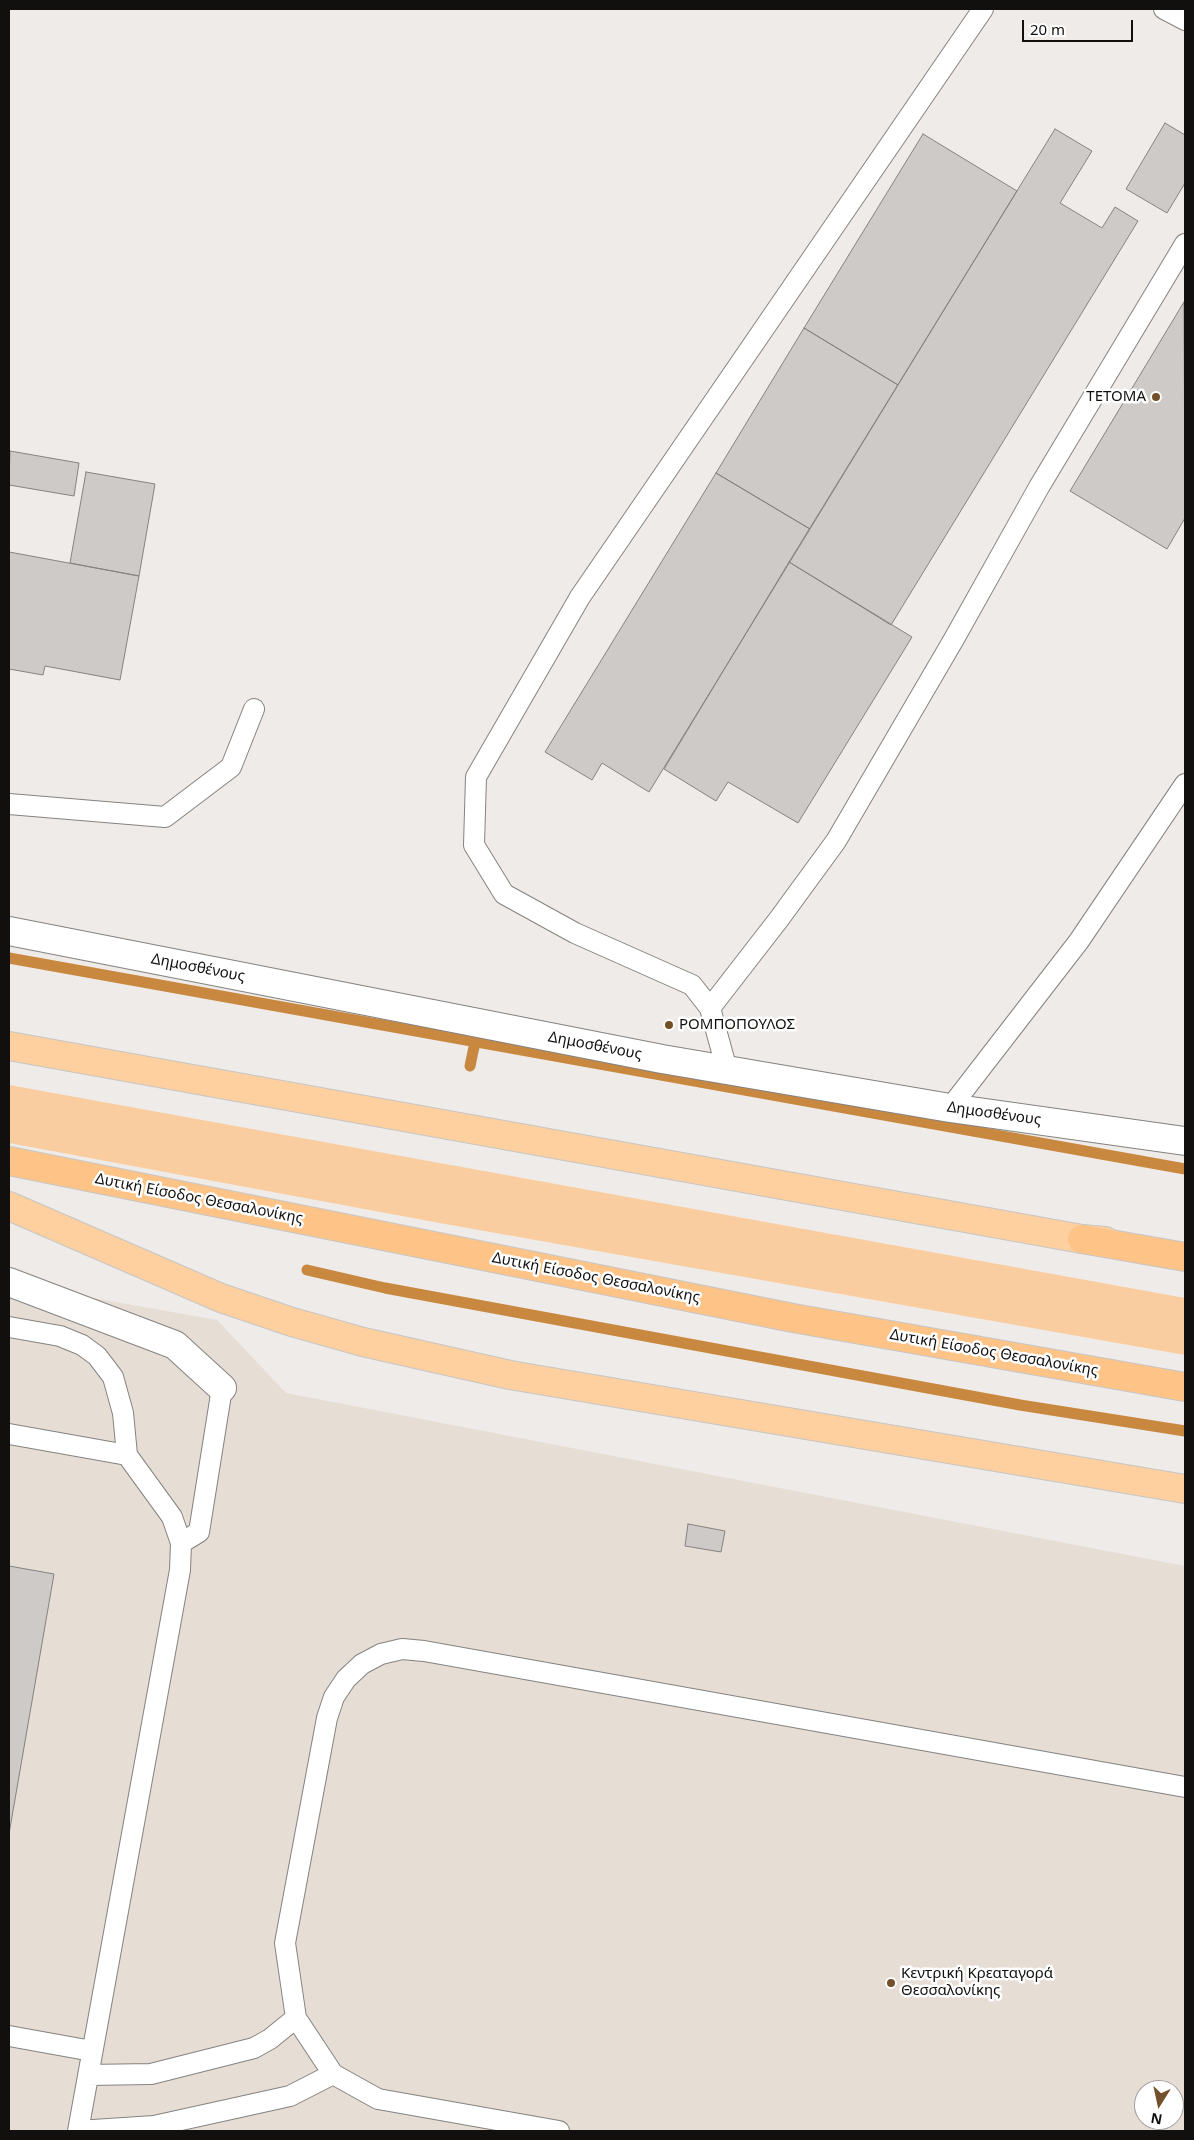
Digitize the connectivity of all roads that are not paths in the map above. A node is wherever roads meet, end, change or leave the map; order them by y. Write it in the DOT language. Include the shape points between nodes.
graph roads {
  1 [pos="983,9"];
  2 [pos="1164,9"];
  3 [pos="1185,20"];
  4 [pos="1185,244"];
  5 [pos="254,710"];
  6 [pos="1185,784"];
  7 [pos="9,804"];
  8 [pos="9,931"];
  9 [pos="710,1008"];
  10 [pos="9,1046"];
  11 [pos="727,1070"];
  12 [pos="950,1108"];
  13 [pos="1185,1141"];
  14 [pos="9,1160"];
  15 [pos="9,1206"];
  16 [pos="1082,1239"];
  17 [pos="1185,1248"];
  18 [pos="1185,1258"];
  19 [pos="9,1282"];
  20 [pos="9,1327"];
  21 [pos="1185,1387"];
  22 [pos="222,1388"];
  23 [pos="9,1434"];
  24 [pos="127,1455"];
  25 [pos="1185,1489"];
  26 [pos="181,1542"];
  27 [pos="1185,1787"];
  28 [pos="296,2018"];
  29 [pos="9,2036"];
  30 [pos="92,2052"];
  31 [pos="333,2074"];
  32 [pos="88,2075"];
  33 [pos="78,2131"];
  34 [pos="559,2131"];
  1 -- 9 [label="lane" via="580,597 476,777 474,845 504,894 575,933 692,985"];
  2 -- 3 [label="lane"];
  4 -- 9 [label="lane" via="1039,487 836,841"];
  5 -- 7 [label="lane" via="232,767 165,817"];
  6 -- 12 [label="lane" via="1079,941"];
  8 -- 11 [label="street, Δημοσθένους"];
  9 -- 11 [label="lane"];
  10 -- 16 [label="highway"];
  11 -- 12 [label="street, Δημοσθένους"];
  12 -- 13 [label="street, Δημοσθένους"];
  14 -- 21 [label="highway, Δυτική Είσοδος Θεσσαλονίκης" via="793,1318"];
  15 -- 25 [label="highway" via="221,1298 363,1342 510,1375"];
  16 -- 17 [label="highway"];
  16 -- 18 [label="highway"];
  19 -- 22 [label="street" via="175,1346"];
  20 -- 24 [label="lane" via="60,1336 82,1345 97,1356 114,1376 123,1413"];
  22 -- 26 [label="lane" via="199,1532"];
  23 -- 24 [label="lane"];
  24 -- 26 [label="lane" via="172,1517"];
  26 -- 30 [label="lane" via="180,1570"];
  27 -- 28 [label="lane" via="424,1651 402,1649 381,1654 362,1664 346,1679 334,1697 327,1718 285,1943"];
  28 -- 31 [label="lane"];
  28 -- 32 [label="lane" via="254,2048 156,2074"];
  29 -- 30 [label="lane"];
  30 -- 32 [label="lane"];
  31 -- 33 [label="lane" via="290,2096 154,2126"];
  31 -- 34 [label="lane" via="378,2099"];
  32 -- 33 [label="lane"];
}
